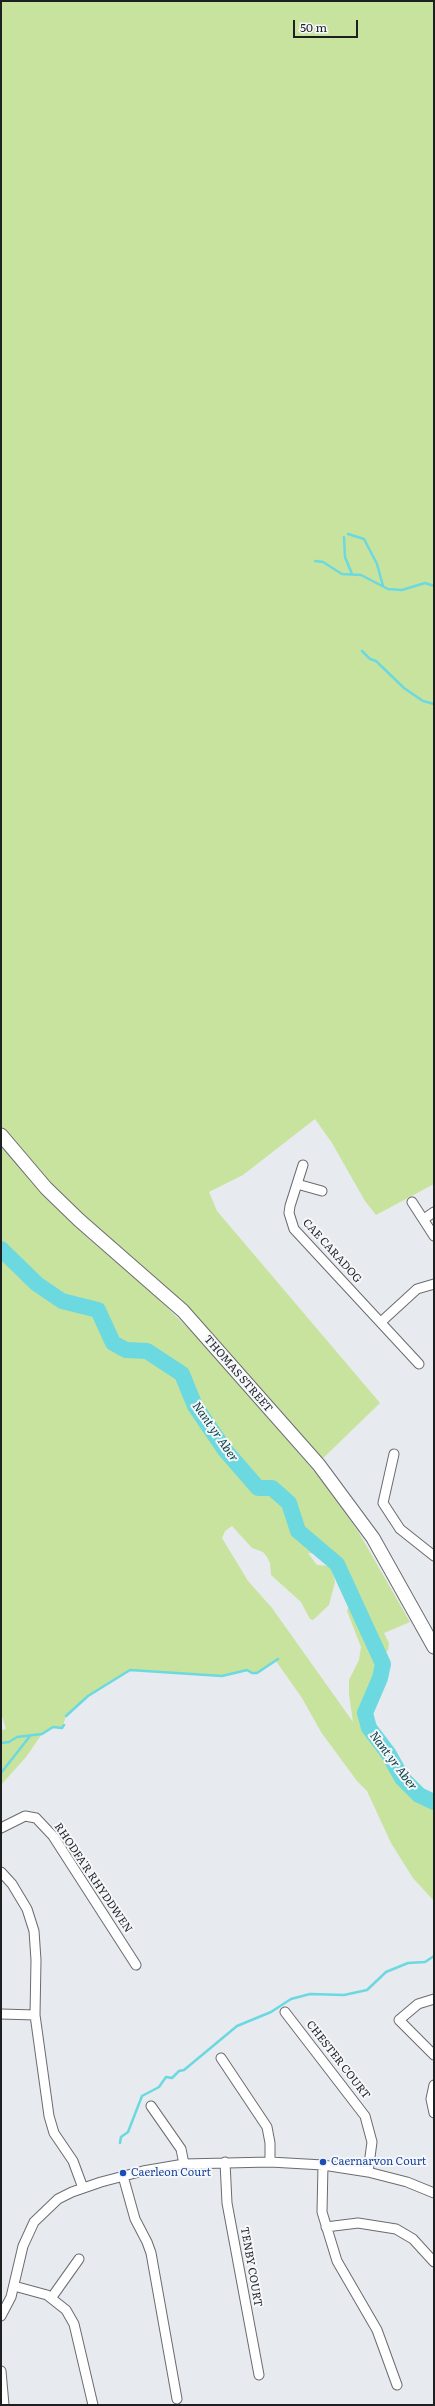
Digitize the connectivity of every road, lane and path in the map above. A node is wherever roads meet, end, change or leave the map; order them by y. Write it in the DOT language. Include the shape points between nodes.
graph roads {
  1 [pos="1,1136"];
  2 [pos="303,1165"];
  3 [pos="297,1184"];
  4 [pos="322,1191"];
  5 [pos="412,1202"];
  6 [pos="434,1212"];
  7 [pos="424,1219"];
  8 [pos="434,1236"];
  9 [pos="434,1284"];
  10 [pos="381,1322"];
  11 [pos="419,1364"];
  12 [pos="394,1454"];
  13 [pos="434,1556"];
  14 [pos="434,1647"];
  15 [pos="1,1828"];
  16 [pos="1,1872"];
  17 [pos="136,1965"];
  18 [pos="434,1999"];
  19 [pos="285,2012"];
  20 [pos="1,2014"];
  21 [pos="35,2015"];
  22 [pos="434,2055"];
  23 [pos="221,2058"];
  24 [pos="434,2085"];
  25 [pos="151,2106"];
  26 [pos="434,2113"];
  27 [pos="225,2162"];
  28 [pos="270,2162"];
  29 [pos="184,2164"];
  30 [pos="323,2165"];
  31 [pos="368,2172"];
  32 [pos="123,2176"];
  33 [pos="83,2188"];
  34 [pos="434,2193"];
  35 [pos="326,2227"];
  36 [pos="79,2259"];
  37 [pos="434,2262"];
  38 [pos="14,2286"];
  39 [pos="52,2297"];
  40 [pos="1,2316"];
  41 [pos="1,2371"];
  42 [pos="259,2375"];
  43 [pos="397,2385"];
  44 [pos="177,2399"];
  45 [pos="4,2405"];
  46 [pos="93,2405"];
  1 -- 14 [label="main road, THOMAS STREET" via="46,1188 79,1220 183,1312 319,1465 373,1538"];
  2 -- 3 [label="street, CAE CARADOG"];
  3 -- 4 [label="street"];
  3 -- 10 [label="street, CAE CARADOG" via="289,1213 294,1229"];
  5 -- 7 [label="street"];
  6 -- 7 [label="street"];
  7 -- 8 [label="street"];
  9 -- 10 [label="street" via="417,1288"];
  10 -- 11 [label="street, CAE CARADOG"];
  12 -- 13 [label="street" via="383,1503 400,1529"];
  15 -- 17 [label="street, RHODFA'R RHYDDWEN" via="25,1816 36,1818 53,1836"];
  16 -- 21 [label="street" via="12,1884 27,1909 34,1931"];
  18 -- 22 [label="street" via="418,2004 399,2020"];
  19 -- 31 [label="street, CHESTER COURT" via="365,2116 372,2142"];
  20 -- 21 [label="street"];
  21 -- 33 [label="street" via="51,2124 60,2144 73,2161"];
  23 -- 28 [label="street" via="267,2127"];
  24 -- 26 [label="street" via="431,2099"];
  25 -- 29 [label="street" via="181,2149"];
  27 -- 28 [label="street"];
  27 -- 29 [label="street"];
  27 -- 42 [label="street, TENBY COURT" via="227,2203"];
  28 -- 30 [label="street"];
  29 -- 32 [label="street"];
  30 -- 31 [label="street"];
  30 -- 35 [label="street" via="321,2200"];
  31 -- 34 [label="street" via="407,2182"];
  32 -- 33 [label="street"];
  32 -- 44 [label="street" via="134,2219 151,2253"];
  33 -- 38 [label="street" via="58,2199 34,2222 23,2246"];
  35 -- 37 [label="street" via="358,2223 396,2229 413,2240"];
  35 -- 43 [label="street" via="342,2272 377,2330"];
  36 -- 39 [label="street"];
  38 -- 39 [label="street"];
  38 -- 40 [label="street" via="8,2305"];
  39 -- 46 [label="street" via="66,2310 74,2324"];
  41 -- 45 [label="street"];
}
